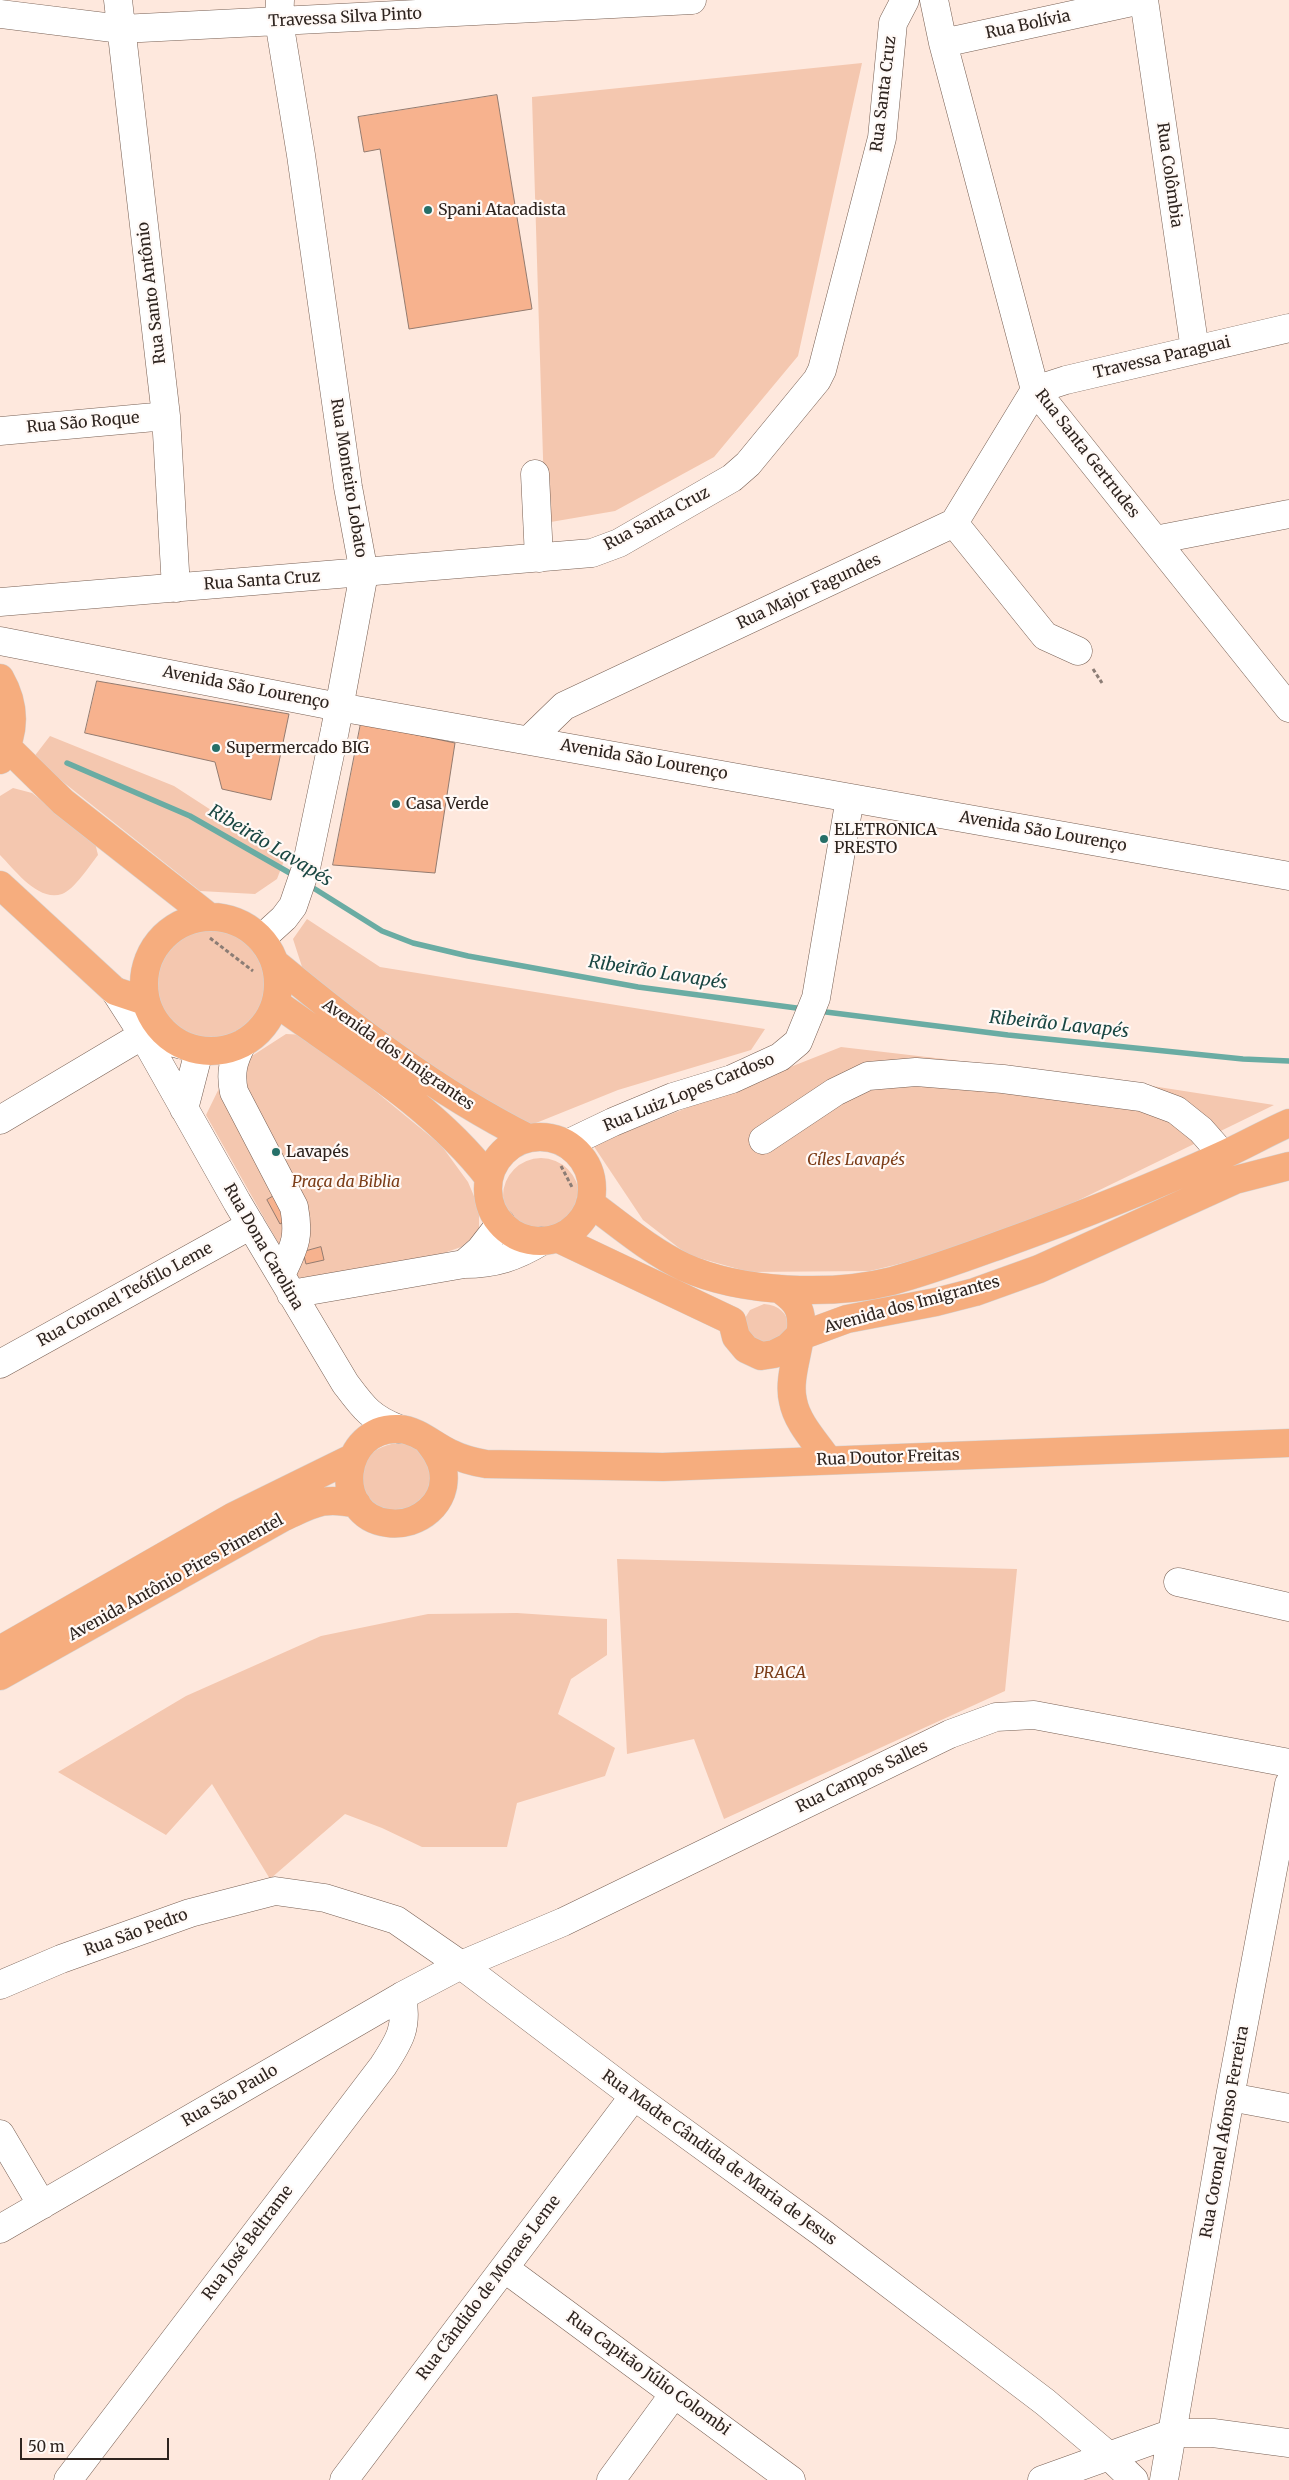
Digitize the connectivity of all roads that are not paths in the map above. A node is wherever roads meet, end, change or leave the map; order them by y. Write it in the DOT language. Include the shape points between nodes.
graph roads {
  1 [pos="118,0"];
  2 [pos="692,0"];
  3 [pos="905,0"];
  4 [pos="1143,0"];
  5 [pos="932,3"];
  6 [pos="280,11"];
  7 [pos="0,14"];
  8 [pos="121,30"];
  9 [pos="943,43"];
  10 [pos="1289,328"];
  11 [pos="1195,350"];
  12 [pos="1035,390"];
  13 [pos="166,416"];
  14 [pos="0,431"];
  15 [pos="535,474"];
  16 [pos="1289,514"];
  17 [pos="954,523"];
  18 [pos="1155,540"];
  19 [pos="539,558"];
  20 [pos="364,573"];
  21 [pos="176,588"];
  22 [pos="0,602"];
  23 [pos="0,641"];
  24 [pos="0,645"];
  25 [pos="1078,651"];
  26 [pos="4,685"];
  27 [pos="339,707"];
  28 [pos="1289,708"];
  29 [pos="530,739"];
  30 [pos="4,753"];
  31 [pos="850,798"];
  32 [pos="1289,876"];
  33 [pos="0,885"];
  34 [pos="208,916"];
  35 [pos="262,939"];
  36 [pos="275,963"];
  37 [pos="276,1003"];
  38 [pos="144,1019"];
  39 [pos="242,1044"];
  40 [pos="191,1048"];
  41 [pos="184,1109"];
  42 [pos="0,1120"];
  43 [pos="1289,1122"];
  44 [pos="528,1138"];
  45 [pos="763,1140"];
  46 [pos="567,1144"];
  47 [pos="1223,1156"];
  48 [pos="1289,1166"];
  49 [pos="489,1178"];
  50 [pos="590,1203"];
  51 [pos="501,1224"];
  52 [pos="250,1225"];
  53 [pos="550,1240"];
  54 [pos="464,1264"];
  55 [pos="286,1284"];
  56 [pos="771,1289"];
  57 [pos="732,1321"];
  58 [pos="798,1336"];
  59 [pos="0,1364"];
  60 [pos="345,1383"];
  61 [pos="398,1429"];
  62 [pos="427,1440"];
  63 [pos="1289,1443"];
  64 [pos="356,1451"];
  65 [pos="828,1460"];
  66 [pos="486,1464"];
  67 [pos="441,1495"];
  68 [pos="357,1504"];
  69 [pos="1178,1582"];
  70 [pos="1289,1607"];
  71 [pos="0,1650"];
  72 [pos="0,1676"];
  73 [pos="1289,1763"];
  74 [pos="1289,1784"];
  75 [pos="275,1891"];
  76 [pos="461,1966"];
  77 [pos="0,1985"];
  78 [pos="402,1996"];
  79 [pos="634,2096"];
  80 [pos="1230,2096"];
  81 [pos="1289,2108"];
  82 [pos="0,2134"];
  83 [pos="42,2205"];
  84 [pos="0,2229"];
  85 [pos="504,2268"];
  86 [pos="674,2394"];
  87 [pos="1173,2433"];
  88 [pos="1289,2443"];
  89 [pos="1109,2456"];
  90 [pos="68,2480"];
  91 [pos="344,2480"];
  92 [pos="611,2480"];
  93 [pos="791,2480"];
  94 [pos="1042,2480"];
  95 [pos="1134,2480"];
  96 [pos="1164,2480"];
  1 -- 8 [label="street, Rua Santo Antônio"];
  2 -- 6 [label="street, Travessa Silva Pinto"];
  3 -- 19 [label="street, Rua Santa Cruz" via="893,23 882,138 817,380 748,464 732,478 606,548"];
  4 -- 9 [label="street, Rua Bolívia"];
  4 -- 11 [label="street, Rua Colômbia"];
  5 -- 9 [label="street, Rua Santa Gertrudes"];
  6 -- 8 [label="street, Travessa Silva Pinto"];
  6 -- 20 [label="street, Rua Monteiro Lobato" via="348,487"];
  7 -- 8 [label="street, Travessa Silva Pinto"];
  8 -- 13 [label="street, Rua Santo Antônio"];
  9 -- 12 [label="street, Rua Santa Gertrudes"];
  10 -- 11 [label="street, Travessa Paraguai"];
  11 -- 12 [label="street, Travessa Paraguai"];
  12 -- 17 [label="street"];
  12 -- 18 [label="street, Rua Santa Gertrudes"];
  13 -- 14 [label="street, Rua São Roque"];
  13 -- 21 [label="street, Rua Santo Antônio"];
  15 -- 19 [label="street"];
  16 -- 18 [label="street"];
  17 -- 25 [label="street" via="1045,636"];
  17 -- 29 [label="street, Rua Major Fagundes" via="564,706"];
  18 -- 28 [label="street, Rua Santa Gertrudes"];
  19 -- 20 [label="street, Rua Santa Cruz"];
  20 -- 21 [label="street, Rua Santa Cruz"];
  20 -- 27 [label="street, Rua Monteiro Lobato"];
  21 -- 22 [label="street, Rua Santa Cruz"];
  23 -- 27 [label="street, Avenida São Lourenço"];
  24 -- 26 [label="street"];
  26 -- 30 [label="main road, Avenida dos Imigrantes" via="13,710 13,729"];
  27 -- 29 [label="street, Avenida São Lourenço"];
  27 -- 35 [label="street, Rua Monteiro Lobato" via="306,868 293,906"];
  29 -- 31 [label="street, Avenida São Lourenço"];
  30 -- 34 [label="main road, Avenida dos Imigrantes"];
  31 -- 32 [label="street, Avenida São Lourenço"];
  31 -- 46 [label="street, Rua Luiz Lopes Cardoso" via="816,998 798,1042 780,1057 732,1079 673,1097"];
  33 -- 38 [label="main road"];
  34 -- 35 [label="main road, Avenida dos Imigrantes" via="238,922"];
  34 -- 38 [label="main road, Avenida dos Imigrantes" via="175,926 152,951 145,967"];
  35 -- 36 [label="main road, Avenida dos Imigrantes"];
  36 -- 37 [label="main road, Avenida dos Imigrantes" via="279,988"];
  36 -- 44 [label="main road, Avenida dos Imigrantes" via="353,1027 415,1071 455,1098"];
  37 -- 39 [label="main road, Avenida dos Imigrantes" via="268,1021 255,1036"];
  37 -- 49 [label="main road, Avenida dos Imigrantes" via="440,1126 472,1156"];
  38 -- 40 [label="main road, Avenida dos Imigrantes"];
  38 -- 41 [label="street, Rua Dona Carolina"];
  38 -- 42 [label="street" via="111,1052"];
  39 -- 40 [label="main road, Avenida dos Imigrantes" via="219,1051"];
  39 -- 55 [label="street" via="233,1063 231,1079 234,1092 294,1207 296,1242"];
  40 -- 41 [label="street"];
  41 -- 52 [label="street, Rua Dona Carolina"];
  43 -- 47 [label="main road, Avenida dos Imigrantes"];
  44 -- 46 [label="main road, Avenida dos Imigrantes" via="555,1138"];
  44 -- 49 [label="main road, Avenida dos Imigrantes" via="514,1143 501,1154"];
  45 -- 47 [label="street" via="835,1092 868,1076 916,1072 1003,1079 1141,1097 1176,1110 1201,1130"];
  46 -- 50 [label="main road" via="580,1155 588,1170 592,1186"];
  47 -- 56 [label="main road, Avenida dos Imigrantes" via="1066,1222 944,1266 890,1281 817,1289"];
  48 -- 58 [label="main road, Avenida dos Imigrantes" via="1235,1180 1021,1276 936,1302 847,1319"];
  49 -- 51 [label="main road, Avenida dos Imigrantes" via="492,1210"];
  50 -- 53 [label="main road" via="572,1230"];
  50 -- 56 [label="main road, Avenida dos Imigrantes" via="654,1250 685,1267 727,1281"];
  51 -- 53 [label="main road, Avenida dos Imigrantes" via="526,1240"];
  51 -- 54 [label="street"];
  52 -- 55 [label="street, Rua Dona Carolina"];
  52 -- 59 [label="street, Rua Coronel Teófilo Leme"];
  53 -- 54 [label="street" via="510,1258 485,1264"];
  53 -- 57 [label="main road, Avenida dos Imigrantes"];
  54 -- 55 [label="street"];
  55 -- 60 [label="street, Rua Dona Carolina"];
  56 -- 57 [label="main road" via="747,1293 736,1305"];
  56 -- 58 [label="main road" via="792,1298 799,1309 801,1323"];
  57 -- 58 [label="main road, Avenida dos Imigrantes" via="736,1337 746,1349 761,1356 788,1347"];
  58 -- 65 [label="main road" via="790,1384 793,1402 798,1418"];
  60 -- 61 [label="street, Rua Dona Carolina" via="378,1421"];
  60 -- 64 [label="street, Rua Dona Carolina" via="358,1424"];
  61 -- 62 [label="main road"];
  61 -- 64 [label="main road, Avenida Antônio Pires Pimentel" via="382,1431"];
  62 -- 66 [label="main road, Rua Doutor Freitas" via="464,1459"];
  62 -- 67 [label="main road" via="443,1469"];
  63 -- 65 [label="main road, Rua Doutor Freitas"];
  64 -- 68 [label="main road" via="348,1482"];
  64 -- 71 [label="main road, Avenida Antônio Pires Pimentel" via="234,1516"];
  65 -- 66 [label="main road, Rua Doutor Freitas" via="663,1467"];
  66 -- 67 [label="main road, Rua Doutor Freitas" via="464,1471"];
  67 -- 68 [label="main road" via="432,1509 417,1521 401,1525 378,1522"];
  68 -- 72 [label="main road, Avenida Antônio Pires Pimentel" via="338,1499 322,1500 282,1518"];
  69 -- 70 [label="street"];
  73 -- 76 [label="street, Rua Campos Salles" via="1034,1715 996,1717 950,1734 563,1922"];
  74 -- 80 [label="street, Rua Coronel Afonso Ferreira"];
  75 -- 76 [label="street, Rua Madre Cândida de Maria de Jesus" via="325,1898 396,1920"];
  75 -- 77 [label="street, Rua São Pedro" via="190,1913 61,1959"];
  76 -- 78 [label="street, Rua São Paulo"];
  76 -- 79 [label="street, Rua Madre Cândida de Maria de Jesus"];
  78 -- 83 [label="street, Rua São Paulo"];
  78 -- 90 [label="street, Rua José Beltrame" via="405,2015 400,2040 383,2066"];
  79 -- 85 [label="street, Rua Cândido de Moraes Leme"];
  79 -- 89 [label="street, Rua Madre Cândida de Maria de Jesus" via="837,2244 1045,2402"];
  80 -- 81 [label="street"];
  80 -- 87 [label="street, Rua Coronel Afonso Ferreira"];
  82 -- 83 [label="street"];
  83 -- 84 [label="street, Rua São Paulo"];
  85 -- 86 [label="street, Rua Capitão Júlio Colombi"];
  85 -- 91 [label="street, Rua Cândido de Moraes Leme"];
  86 -- 92 [label="street"];
  86 -- 93 [label="street, Rua Capitão Júlio Colombi"];
  87 -- 88 [label="street" via="1213,2433"];
  87 -- 89 [label="street"];
  87 -- 96 [label="street, Rua Coronel Afonso Ferreira"];
  89 -- 94 [label="street"];
  89 -- 95 [label="street, Rua Madre Cândida de Maria de Jesus"];
}
